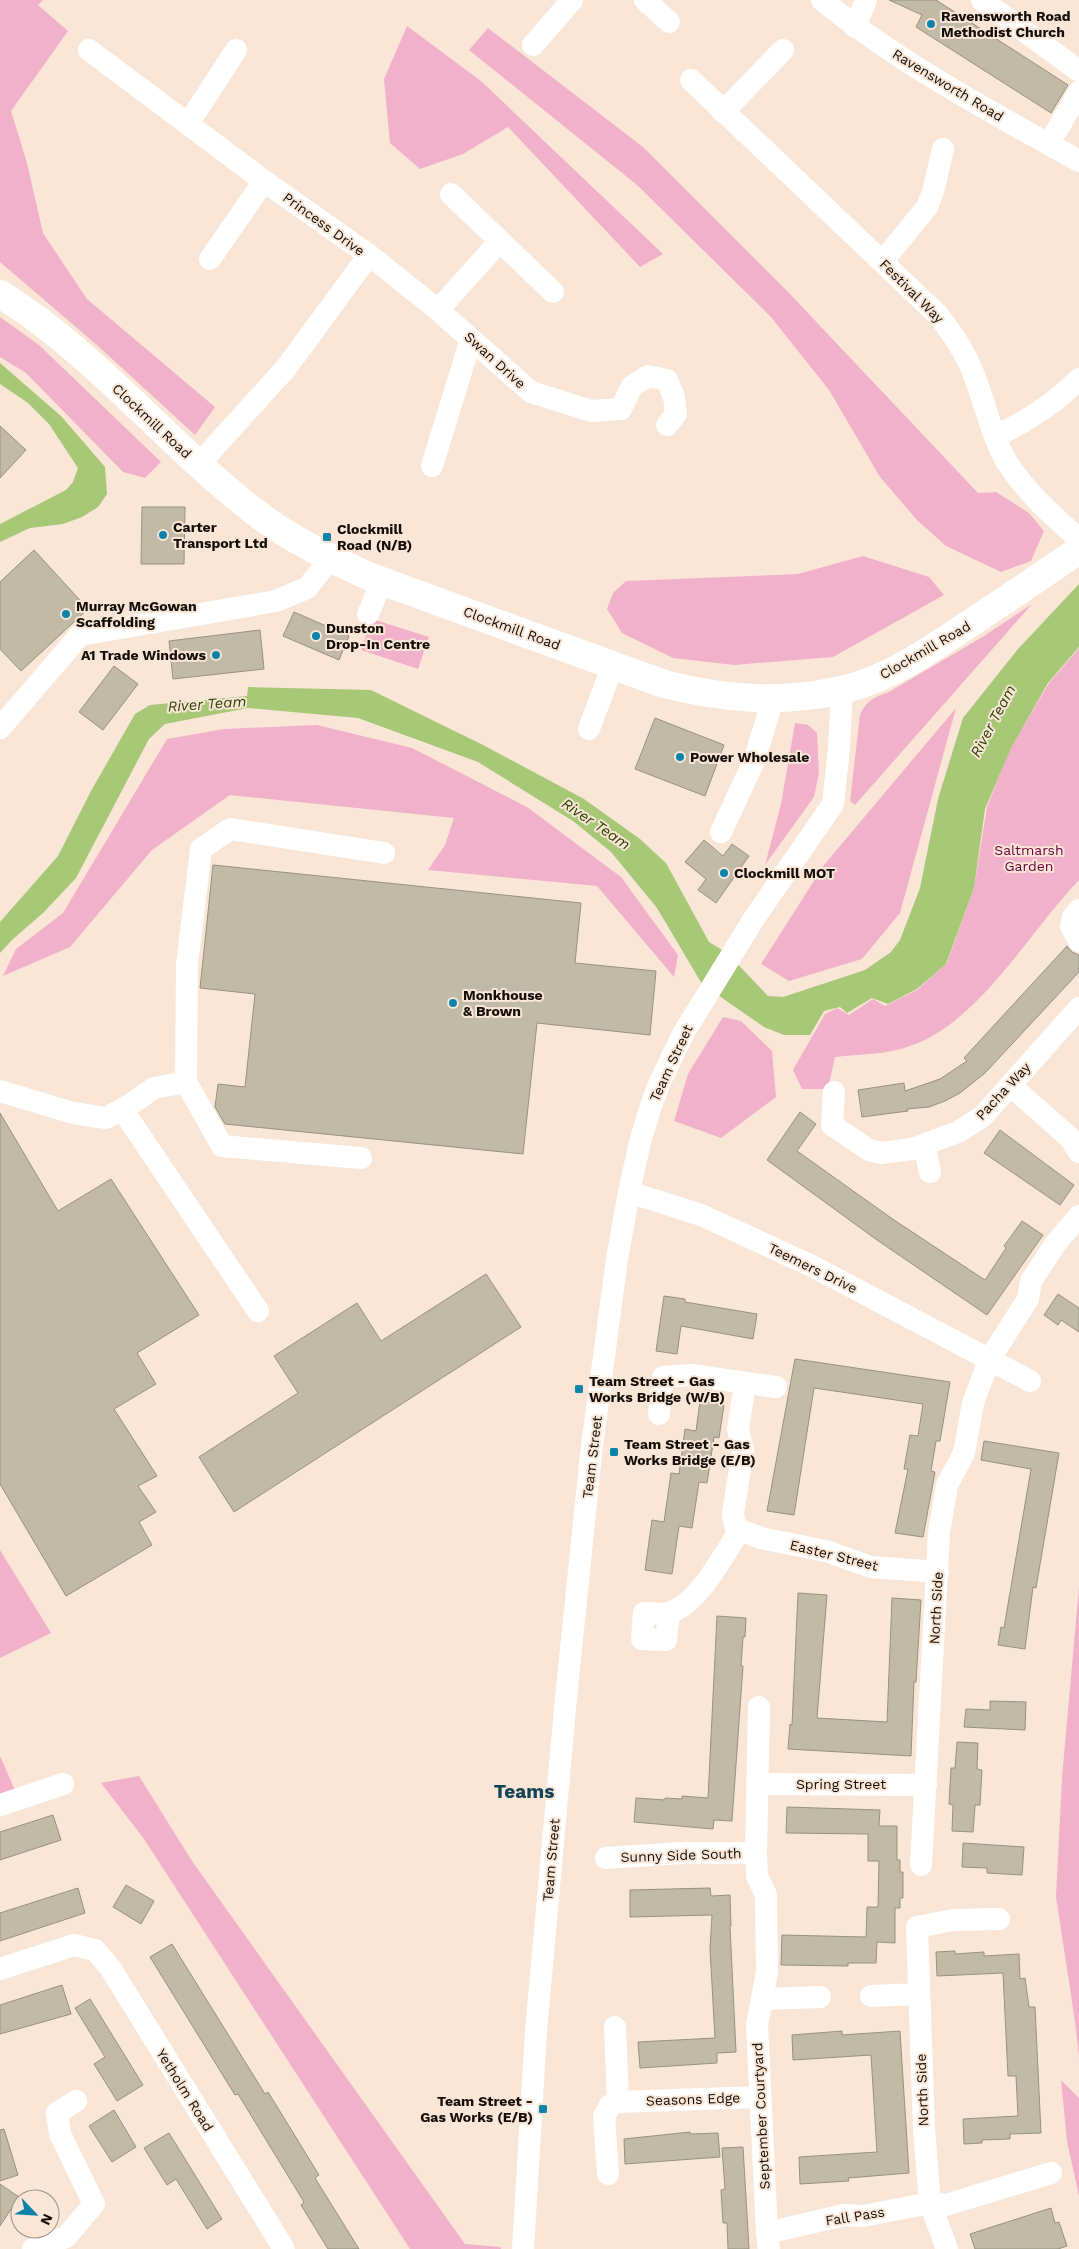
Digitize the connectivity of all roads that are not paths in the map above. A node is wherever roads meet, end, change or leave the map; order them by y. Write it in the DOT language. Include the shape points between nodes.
graph roads {
  1 [pos="572,0"];
  2 [pos="645,0"];
  3 [pos="822,0"];
  4 [pos="866,0"];
  5 [pos="982,0"];
  6 [pos="669,22"];
  7 [pos="855,27"];
  8 [pos="533,45"];
  9 [pos="89,50"];
  10 [pos="236,50"];
  11 [pos="783,50"];
  12 [pos="1075,61"];
  13 [pos="691,80"];
  14 [pos="1079,92"];
  15 [pos="723,112"];
  16 [pos="188,124"];
  17 [pos="1049,144"];
  18 [pos="943,149"];
  19 [pos="1079,161"];
  20 [pos="264,181"];
  21 [pos="451,194"];
  22 [pos="500,241"];
  23 [pos="368,255"];
  24 [pos="210,259"];
  25 [pos="882,261"];
  26 [pos="553,292"];
  27 [pos="0,294"];
  28 [pos="438,310"];
  29 [pos="471,339"];
  30 [pos="1079,379"];
  31 [pos="667,424"];
  32 [pos="995,436"];
  33 [pos="199,464"];
  34 [pos="432,466"];
  35 [pos="1079,539"];
  36 [pos="1079,550"];
  37 [pos="330,559"];
  38 [pos="382,581"];
  39 [pos="368,614"];
  40 [pos="613,665"];
  41 [pos="842,690"];
  42 [pos="773,699"];
  43 [pos="0,728"];
  44 [pos="589,729"];
  45 [pos="722,832"];
  46 [pos="384,853"];
  47 [pos="1079,910"];
  48 [pos="1079,941"];
  49 [pos="1079,1008"];
  50 [pos="186,1082"];
  51 [pos="1010,1085"];
  52 [pos="0,1092"];
  53 [pos="834,1092"];
  54 [pos="122,1109"];
  55 [pos="924,1145"];
  56 [pos="1079,1152"];
  57 [pos="361,1158"];
  58 [pos="930,1172"];
  59 [pos="629,1192"];
  60 [pos="1079,1216"];
  61 [pos="258,1311"];
  62 [pos="989,1360"];
  63 [pos="1030,1381"];
  64 [pos="745,1383"];
  65 [pos="776,1388"];
  66 [pos="659,1414"];
  67 [pos="740,1530"];
  68 [pos="938,1572"];
  69 [pos="669,1613"];
  70 [pos="759,1707"];
  71 [pos="63,1784"];
  72 [pos="757,1784"];
  73 [pos="926,1785"];
  74 [pos="0,1805"];
  75 [pos="756,1853"];
  76 [pos="606,1858"];
  77 [pos="921,1865"];
  78 [pos="999,1919"];
  79 [pos="0,1969"];
  80 [pos="919,1994"];
  81 [pos="871,1996"];
  82 [pos="820,1997"];
  83 [pos="762,1999"];
  84 [pos="615,2028"];
  85 [pos="760,2098"];
  86 [pos="76,2101"];
  87 [pos="622,2102"];
  88 [pos="1051,2173"];
  89 [pos="608,2174"];
  90 [pos="930,2203"];
  91 [pos="768,2241"];
  92 [pos="33,2249"];
  93 [pos="284,2249"];
  94 [pos="524,2249"];
  95 [pos="947,2249"];
  1 -- 8 [label="street"];
  2 -- 6 [label="street"];
  3 -- 7 [label="street, Ravensworth Road"];
  4 -- 7 [label="street"];
  5 -- 12 [label="street"];
  7 -- 17 [label="street, Ravensworth Road" via="955,91"];
  9 -- 16 [label="street, Princess Drive"];
  10 -- 16 [label="street"];
  11 -- 15 [label="street"];
  13 -- 15 [label="street, Festival Way"];
  14 -- 17 [label="street"];
  15 -- 25 [label="street, Festival Way"];
  16 -- 20 [label="street, Princess Drive"];
  17 -- 19 [label="street, Ravensworth Road"];
  18 -- 25 [label="street" via="927,207"];
  20 -- 23 [label="street, Princess Drive"];
  20 -- 24 [label="street"];
  21 -- 22 [label="street"];
  22 -- 26 [label="street"];
  22 -- 28 [label="street"];
  23 -- 28 [label="street, Swan Drive"];
  23 -- 33 [label="street, Princess Drive" via="286,368"];
  25 -- 32 [label="street, Festival Way" via="938,315 954,336 975,376"];
  27 -- 33 [label="main road, Clockmill Road" via="27,311 84,357"];
  28 -- 29 [label="street, Swan Drive"];
  29 -- 31 [label="street, Swan Drive" via="531,392 591,411 621,409 632,386 648,376 666,380 674,397 676,414"];
  29 -- 34 [label="street"];
  30 -- 32 [label="street" via="1043,410"];
  32 -- 35 [label="street, Festival Way" via="1008,463 1027,489"];
  33 -- 37 [label="main road, Clockmill Road" via="260,516"];
  36 -- 41 [label="main road, Clockmill Road" via="899,668"];
  37 -- 38 [label="main road, Clockmill Road"];
  37 -- 43 [label="street" via="307,588 276,600 80,635"];
  38 -- 39 [label="street"];
  38 -- 40 [label="main road, Clockmill Road"];
  40 -- 42 [label="main road, Clockmill Road" via="664,684 694,691 744,699"];
  40 -- 44 [label="street"];
  41 -- 42 [label="main road, Clockmill Road"];
  41 -- 59 [label="street, Team Street" via="833,804 753,920 696,1012 659,1084 640,1142"];
  42 -- 45 [label="street" via="754,761"];
  46 -- 50 [label="street" via="230,829 201,849 188,964"];
  47 -- 48 [label="street" via="1073,916 1071,926"];
  49 -- 51 [label="street, Pacha Way"];
  50 -- 54 [label="street" via="154,1088"];
  50 -- 57 [label="street" via="222,1146"];
  51 -- 55 [label="street, Pacha Way" via="971,1125"];
  51 -- 56 [label="street" via="1070,1138"];
  52 -- 54 [label="street" via="106,1118"];
  53 -- 55 [label="street, Pacha Way" via="832,1125 869,1150 881,1153"];
  54 -- 61 [label="street"];
  55 -- 58 [label="street"];
  59 -- 62 [label="street, Teemers Drive" via="701,1215 812,1266"];
  59 -- 94 [label="street, Team Street" via="617,1259 592,1454 567,1689 536,2031"];
  60 -- 62 [label="street, North Side" via="1056,1242 1031,1281 1028,1299"];
  62 -- 63 [label="street, Teemers Drive"];
  62 -- 68 [label="street, North Side" via="973,1403 964,1453 947,1485 939,1533"];
  64 -- 65 [label="street"];
  64 -- 66 [label="street" via="691,1375 663,1377"];
  64 -- 67 [label="street" via="738,1430 743,1450 733,1514 735,1526"];
  67 -- 68 [label="street, Easter Street" via="761,1538 826,1551 871,1566"];
  67 -- 69 [label="street" via="689,1602"];
  68 -- 73 [label="street, North Side"];
  70 -- 72 [label="street, September Courtyard"];
  71 -- 74 [label="street"];
  72 -- 73 [label="street, Spring Street"];
  72 -- 75 [label="street, September Courtyard"];
  73 -- 77 [label="street, North Side"];
  75 -- 76 [label="street, Sunny Side South" via="681,1852"];
  75 -- 83 [label="street, September Courtyard" via="758,1876 766,1895 767,1972"];
  78 -- 80 [label="street, North Side" via="953,1920 916,1927"];
  79 -- 93 [label="street, Yetholm Road" via="74,1946 95,1950 111,1969"];
  80 -- 81 [label="street"];
  80 -- 90 [label="street, North Side"];
  82 -- 83 [label="street"];
  83 -- 85 [label="street, September Courtyard" via="757,2025"];
  84 -- 87 [label="street"];
  85 -- 87 [label="street, Seasons Edge"];
  85 -- 91 [label="street, September Courtyard"];
  86 -- 92 [label="street" via="57,2113 60,2134 94,2204 66,2237"];
  87 -- 89 [label="street" via="610,2105 604,2117"];
  88 -- 90 [label="street, Fall Pass" via="946,2205"];
  90 -- 91 [label="street, Fall Pass" via="863,2216 844,2215"];
  90 -- 95 [label="street, North Side"];
}
